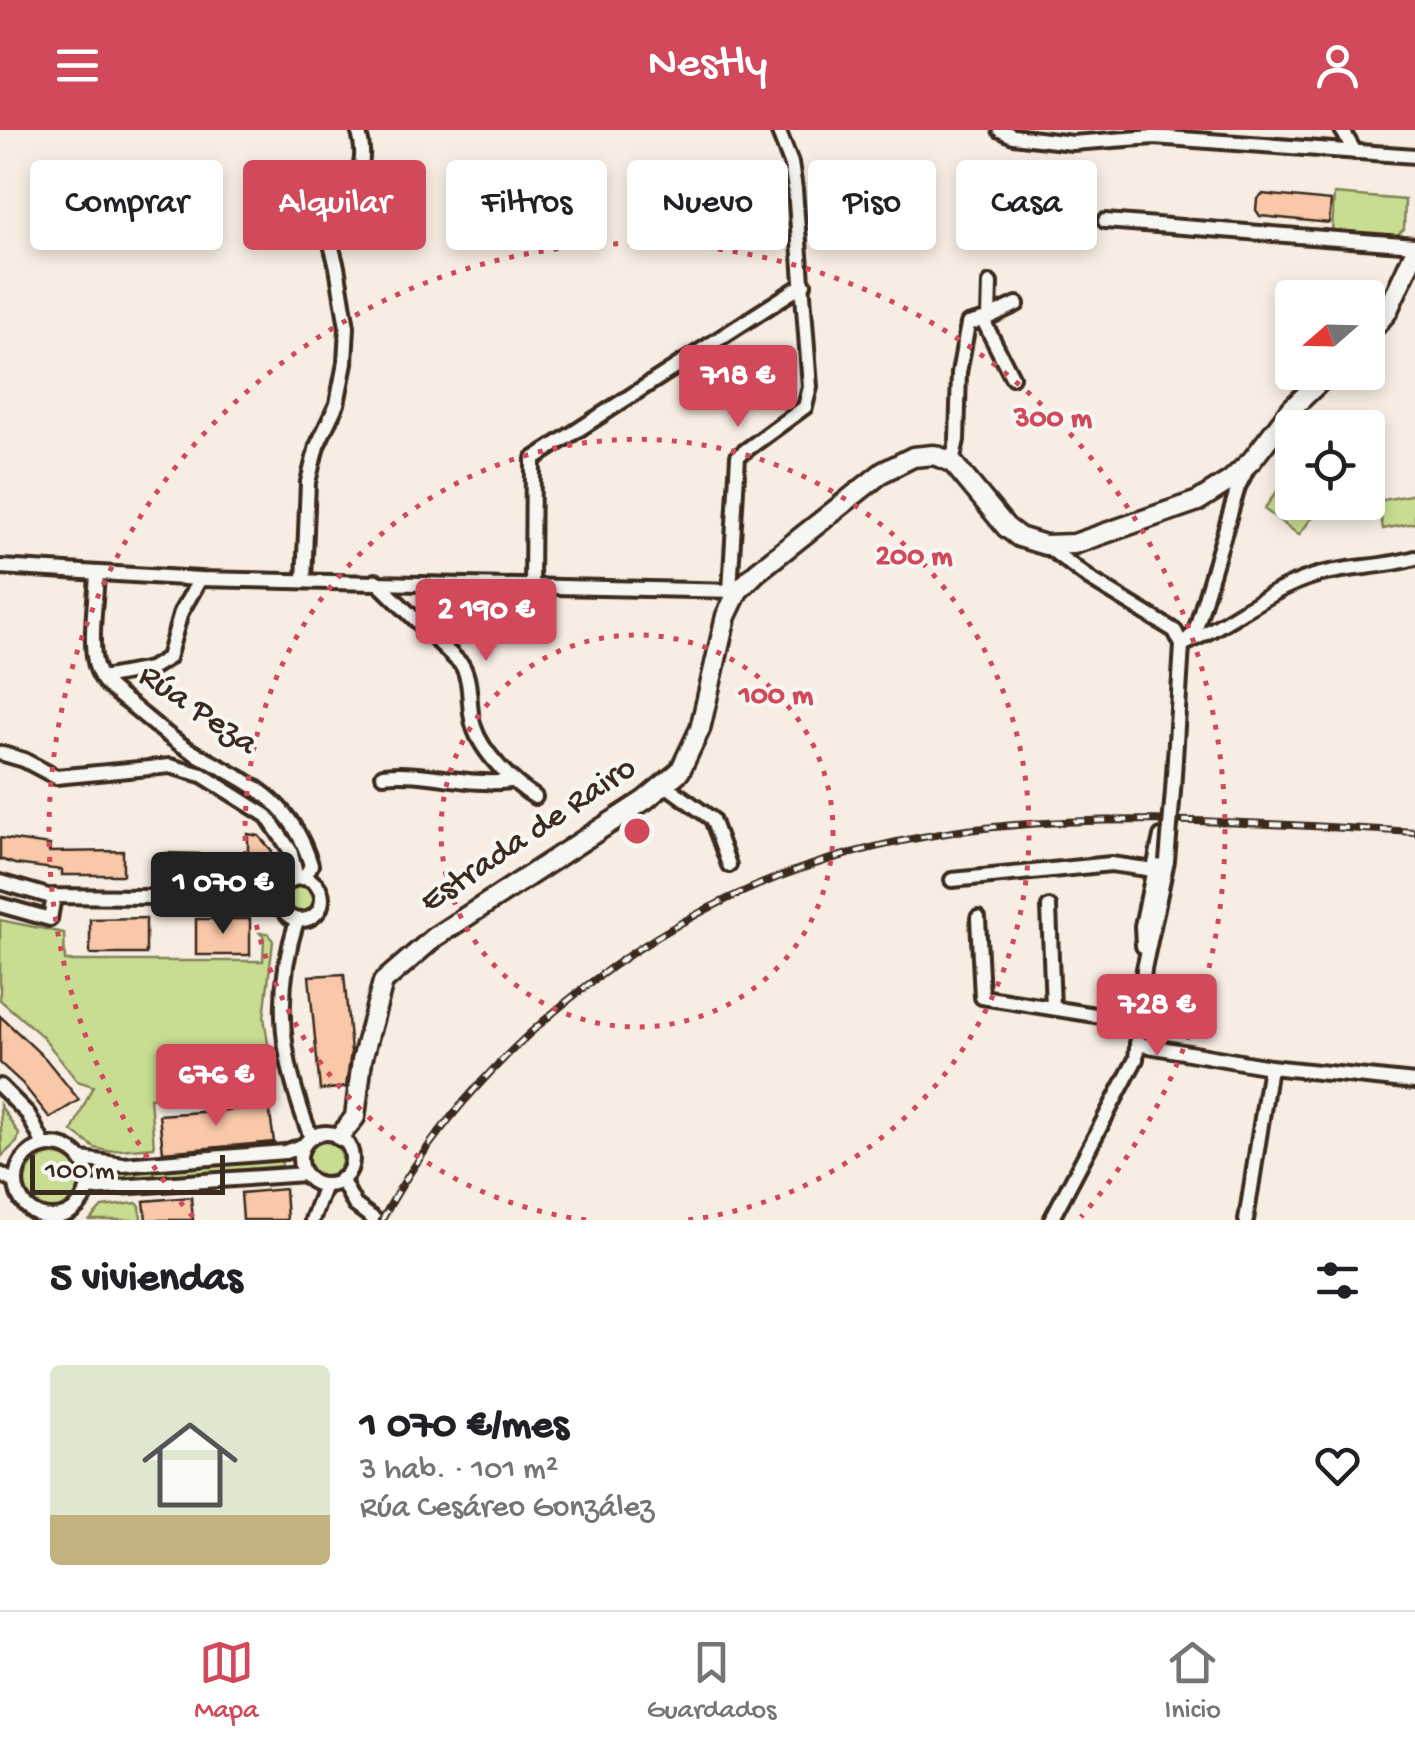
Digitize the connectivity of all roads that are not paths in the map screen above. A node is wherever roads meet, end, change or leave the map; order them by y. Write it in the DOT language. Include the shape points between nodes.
graph roads {
  1 [pos="358,130"];
  2 [pos="778,130"];
  3 [pos="1000,130"];
  4 [pos="1342,130"];
  5 [pos="1354,152"];
  6 [pos="1415,156"];
  7 [pos="1105,221"];
  8 [pos="1415,248"];
  9 [pos="990,283"];
  10 [pos="804,284"];
  11 [pos="1016,304"];
  12 [pos="1385,315"];
  13 [pos="986,319"];
  14 [pos="1012,377"];
  15 [pos="1311,390"];
  16 [pos="1252,460"];
  17 [pos="952,462"];
  18 [pos="1045,546"];
  19 [pos="1415,558"];
  20 [pos="0,567"];
  21 [pos="98,573"];
  22 [pos="200,578"];
  23 [pos="304,581"];
  24 [pos="376,581"];
  25 [pos="532,586"];
  26 [pos="734,591"];
  27 [pos="1182,645"];
  28 [pos="102,678"];
  29 [pos="0,753"];
  30 [pos="383,775"];
  31 [pos="510,781"];
  32 [pos="664,784"];
  33 [pos="535,797"];
  34 [pos="1161,836"];
  35 [pos="729,865"];
  36 [pos="1154,870"];
  37 [pos="301,878"];
  38 [pos="952,880"];
  39 [pos="0,882"];
  40 [pos="280,895"];
  41 [pos="54,896"];
  42 [pos="0,905"];
  43 [pos="1049,907"];
  44 [pos="978,918"];
  45 [pos="297,920"];
  46 [pos="1144,969"];
  47 [pos="1052,1008"];
  48 [pos="1139,1022"];
  49 [pos="1137,1044"];
  50 [pos="1270,1067"];
  51 [pos="1415,1082"];
  52 [pos="0,1086"];
  53 [pos="340,1136"];
  54 [pos="308,1141"];
  55 [pos="44,1145"];
  56 [pos="82,1160"];
  57 [pos="0,1174"];
  58 [pos="305,1174"];
  59 [pos="341,1180"];
  60 [pos="15,1182"];
  61 [pos="324,1185"];
  62 [pos="89,1189"];
  63 [pos="31,1215"];
  64 [pos="60,1218"];
  65 [pos="312,1220"];
  66 [pos="375,1220"];
  67 [pos="1051,1220"];
  68 [pos="1246,1220"];
  1 -- 23 [label="street" via="363,158 350,190 321,206 347,326 337,404 308,482"];
  2 -- 10 [label="street" via="791,163"];
  3 -- 5 [label="street" via="1072,143 1154,137"];
  4 -- 5 [label="street"];
  5 -- 6 [label="street"];
  7 -- 8 [label="street"];
  8 -- 12 [label="street"];
  9 -- 13 [label="street"];
  10 -- 25 [label="street" via="533,459"];
  10 -- 26 [label="street" via="810,387 805,407 738,456"];
  11 -- 13 [label="street"];
  13 -- 14 [label="street"];
  13 -- 17 [label="street" via="968,324"];
  15 -- 16 [label="street"];
  16 -- 18 [label="street" via="1198,501 1074,544"];
  16 -- 27 [label="street" via="1195,632"];
  17 -- 18 [label="street" via="1006,527"];
  17 -- 26 [label="street, Estrada de Rairo" via="913,457 883,472"];
  18 -- 27 [label="street" via="1175,631"];
  19 -- 27 [label="street" via="1312,576"];
  20 -- 21 [label="street"];
  21 -- 22 [label="street"];
  21 -- 28 [label="street, Rúa Peza" via="94,656"];
  22 -- 23 [label="street"];
  22 -- 28 [label="street" via="181,612 168,658 150,669"];
  23 -- 24 [label="street"];
  24 -- 25 [label="street"];
  24 -- 31 [label="street" via="462,665 474,729"];
  25 -- 26 [label="street"];
  26 -- 32 [label="street, Estrada de Rairo" via="700,729 680,771"];
  27 -- 46 [label="street, bridge" via="1167,861"];
  28 -- 37 [label="street, Rúa Peza" via="168,735 275,800 303,838 311,865"];
  29 -- 37 [label="street" via="56,777 170,766 202,775 266,816"];
  30 -- 31 [label="street" via="485,785"];
  31 -- 33 [label="street"];
  32 -- 35 [label="street" via="712,819"];
  32 -- 53 [label="street, Estrada de Rairo" via="435,937 382,982 355,1117"];
  34 -- 36 [label="street"];
  36 -- 38 [label="street" via="1111,864"];
  36 -- 46 [label="street" via="1142,926"];
  37 -- 40 [label="street" via="289,881"];
  37 -- 45 [label="street" via="319,887 322,903 313,917"];
  39 -- 41 [label="street"];
  40 -- 41 [label="street"];
  40 -- 45 [label="street" via="284,911"];
  41 -- 42 [label="street" via="50,919"];
  43 -- 47 [label="street"];
  44 -- 47 [label="street" via="982,997"];
  45 -- 54 [label="street" via="283,1025 288,1072"];
  46 -- 48 [label="street"];
  47 -- 48 [label="street"];
  48 -- 49 [label="street"];
  49 -- 50 [label="street"];
  49 -- 67 [label="street" via="1136,1059"];
  50 -- 51 [label="street"];
  50 -- 68 [label="street"];
  52 -- 55 [label="street" via="28,1114"];
  53 -- 54 [label="street"];
  53 -- 59 [label="street" via="352,1163"];
  54 -- 56 [label="street" via="286,1152 123,1165"];
  54 -- 58 [label="street" via="300,1154"];
  55 -- 56 [label="street" via="72,1150"];
  55 -- 60 [label="street" via="21,1162"];
  56 -- 62 [label="street"];
  57 -- 60 [label="street"];
  58 -- 61 [label="street"];
  58 -- 62 [label="street"];
  59 -- 61 [label="street"];
  59 -- 66 [label="street" via="355,1205"];
  60 -- 63 [label="street"];
  61 -- 65 [label="street"];
  62 -- 64 [label="street"];
  63 -- 64 [label="street"];
}
